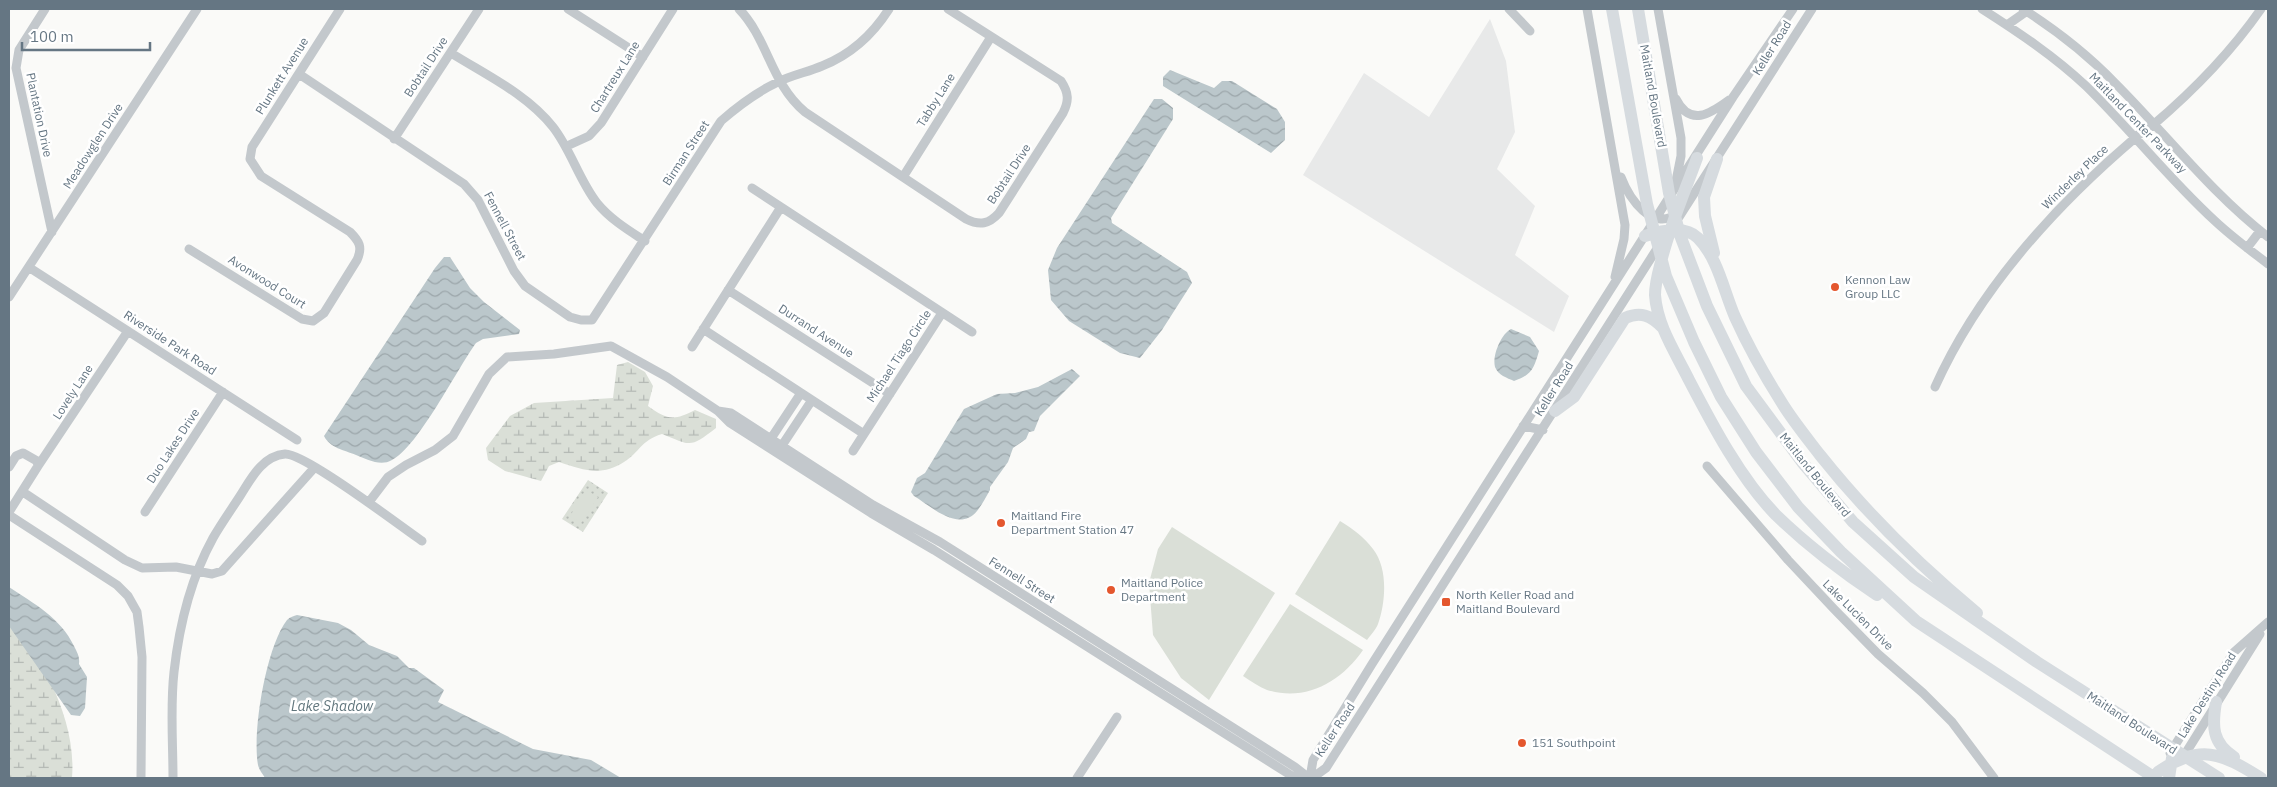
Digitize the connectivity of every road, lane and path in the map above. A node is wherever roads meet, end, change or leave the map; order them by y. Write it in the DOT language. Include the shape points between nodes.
graph roads {
  1 [pos="45,9"];
  2 [pos="197,9"];
  3 [pos="340,9"];
  4 [pos="479,9"];
  5 [pos="568,9"];
  6 [pos="673,9"];
  7 [pos="739,9"];
  8 [pos="889,9"];
  9 [pos="948,9"];
  10 [pos="1509,9"];
  11 [pos="1587,9"];
  12 [pos="1612,9"];
  13 [pos="1638,9"];
  14 [pos="1658,9"];
  15 [pos="1793,9"];
  16 [pos="1812,9"];
  17 [pos="1982,9"];
  18 [pos="2261,9"];
  19 [pos="2025,10"];
  20 [pos="2007,25"];
  21 [pos="1530,30"];
  22 [pos="2019,33"];
  23 [pos="991,36"];
  24 [pos="451,53"];
  25 [pos="643,57"];
  26 [pos="298,74"];
  27 [pos="779,82"];
  28 [pos="1673,95"];
  29 [pos="1733,98"];
  30 [pos="2154,124"];
  31 [pos="2135,137"];
  32 [pos="394,139"];
  33 [pos="567,146"];
  34 [pos="1612,151"];
  35 [pos="1696,158"];
  36 [pos="250,159"];
  37 [pos="1717,159"];
  38 [pos="903,177"];
  39 [pos="752,188"];
  40 [pos="1673,193"];
  41 [pos="1686,206"];
  42 [pos="781,207"];
  43 [pos="1657,218"];
  44 [pos="1670,224"];
  45 [pos="2260,231"];
  46 [pos="52,232"];
  47 [pos="1645,236"];
  48 [pos="2268,237"];
  49 [pos="644,241"];
  50 [pos="2247,248"];
  51 [pos="189,249"];
  52 [pos="2268,264"];
  53 [pos="30,268"];
  54 [pos="1717,271"];
  55 [pos="1614,283"];
  56 [pos="728,290"];
  57 [pos="9,297"];
  58 [pos="942,312"];
  59 [pos="592,320"];
  60 [pos="703,329"];
  61 [pos="1664,330"];
  62 [pos="128,331"];
  63 [pos="972,332"];
  64 [pos="692,348"];
  65 [pos="1935,387"];
  66 [pos="223,392"];
  67 [pos="801,393"];
  68 [pos="890,394"];
  69 [pos="812,400"];
  70 [pos="1555,411"];
  71 [pos="788,413"];
  72 [pos="1530,414"];
  73 [pos="799,420"];
  74 [pos="1523,426"];
  75 [pos="1543,430"];
  76 [pos="864,434"];
  77 [pos="297,440"];
  78 [pos="768,442"];
  79 [pos="779,450"];
  80 [pos="853,451"];
  81 [pos="38,466"];
  82 [pos="1707,466"];
  83 [pos="9,467"];
  84 [pos="315,467"];
  85 [pos="23,492"];
  86 [pos="369,502"];
  87 [pos="144,512"];
  88 [pos="9,514"];
  89 [pos="422,541"];
  90 [pos="940,542"];
  91 [pos="934,550"];
  92 [pos="954,556"];
  93 [pos="1435,564"];
  94 [pos="198,571"];
  95 [pos="1450,574"];
  96 [pos="1916,621"];
  97 [pos="2267,624"];
  98 [pos="1070,630"];
  99 [pos="2037,662"];
  100 [pos="2216,702"];
  101 [pos="1117,717"];
  102 [pos="2174,746"];
  103 [pos="2183,758"];
  104 [pos="2171,763"];
  105 [pos="2215,776"];
  106 [pos="2161,777"];
  107 [pos="141,778"];
  108 [pos="173,778"];
  109 [pos="1076,778"];
  110 [pos="1305,778"];
  111 [pos="1310,778"];
  112 [pos="1994,778"];
  113 [pos="2261,778"];
  114 [pos="2268,778"];
  1 -- 46 [label="street, Plantation Drive" via="19,50 16,68"];
  2 -- 46 [label="street, Meadowglen Drive"];
  3 -- 26 [label="street, Plunkett Avenue"];
  4 -- 24 [label="street, Bobtail Drive"];
  5 -- 25 [label="street"];
  6 -- 25 [label="street, Chartreux Lane"];
  7 -- 27 [label="street, Bobtail Drive" via="762,45"];
  8 -- 27 [label="street, Birman Street" via="867,37 848,52"];
  9 -- 23 [label="street, Bobtail Drive"];
  10 -- 21 [label="street"];
  11 -- 34 [label="street"];
  12 -- 96 [label="highway, Maitland Boulevard" via="1633,132 1666,276 1721,398 1756,452 1798,507 1847,558"];
  13 -- 99 [label="highway, Maitland Boulevard" via="1669,193 1680,235 1707,306 1746,386 1802,462 1853,522 1914,577"];
  14 -- 28 [label="street"];
  15 -- 29 [label="street, Keller Road"];
  16 -- 37 [label="street, Keller Road"];
  17 -- 20 [label="street, Maitland Center Parkway"];
  18 -- 30 [label="street, Winderley Place" via="2220,61"];
  19 -- 20 [label="street"];
  19 -- 22 [label="street"];
  19 -- 30 [label="street, Maitland Center Parkway" via="2102,70"];
  20 -- 22 [label="street, Maitland Center Parkway"];
  22 -- 31 [label="street, Maitland Center Parkway" via="2070,72"];
  23 -- 38 [label="street, Tabby Lane"];
  23 -- 38 [label="street, Bobtail Drive" via="1061,81 1067,91 1068,104 1058,122 991,222 977,224"];
  24 -- 32 [label="street, Bobtail Drive"];
  24 -- 33 [label="street" via="536,109"];
  25 -- 33 [label="street, Chartreux Lane" via="601,123 589,136"];
  26 -- 32 [label="street, Fennell Street"];
  26 -- 36 [label="street, Plunkett Avenue" via="252,147"];
  27 -- 38 [label="street, Bobtail Drive" via="792,101 805,112"];
  27 -- 49 [label="street, Birman Street" via="738,106 721,121"];
  28 -- 29 [label="street" via="1683,109 1699,116 1711,113"];
  28 -- 40 [label="street" via="1681,156"];
  29 -- 35 [label="street, Keller Road"];
  30 -- 31 [label="street, Winderley Place"];
  30 -- 45 [label="street, Maitland Center Parkway"];
  31 -- 50 [label="street, Maitland Center Parkway" via="2205,211"];
  31 -- 65 [label="street, Winderley Place" via="2032,237 1971,323"];
  32 -- 59 [label="street, Fennell Street" via="464,184 478,200 525,286 570,317"];
  33 -- 49 [label="street" via="598,203 615,221"];
  34 -- 43 [label="street" via="1632,201"];
  34 -- 55 [label="street" via="1624,224 1624,239"];
  35 -- 40 [label="street, Keller Road"];
  35 -- 44 [label="highway"];
  36 -- 51 [label="street, Avonwood Court" via="261,176 350,232 359,242 361,252 324,313 313,321 302,319"];
  37 -- 41 [label="street, Keller Road"];
  37 -- 54 [label="highway" via="1704,197 1704,216"];
  39 -- 42 [label="street, Michael Tiago Circle"];
  40 -- 43 [label="street, Keller Road"];
  40 -- 44 [label="street"];
  41 -- 44 [label="street, Keller Road"];
  41 -- 44 [label="street"];
  42 -- 56 [label="street"];
  42 -- 58 [label="street, Michael Tiago Circle"];
  43 -- 44 [label="street"];
  43 -- 47 [label="street, Keller Road"];
  44 -- 47 [label="highway"];
  44 -- 54 [label="highway" via="1696,236 1704,244"];
  44 -- 61 [label="highway" via="1655,294"];
  44 -- 70 [label="street, Keller Road"];
  45 -- 48 [label="street, Maitland Center Parkway"];
  45 -- 50 [label="street"];
  46 -- 53 [label="street, Meadowglen Drive"];
  47 -- 55 [label="street, Keller Road"];
  49 -- 59 [label="street, Birman Street"];
  50 -- 52 [label="street, Maitland Center Parkway"];
  53 -- 57 [label="street, Meadowglen Drive"];
  53 -- 62 [label="street, Riverside Park Road"];
  54 -- 99 [label="highway" via="1735,317 1782,404 1832,469 1928,572"];
  55 -- 72 [label="street, Keller Road"];
  56 -- 60 [label="street"];
  56 -- 68 [label="street, Durrand Avenue"];
  58 -- 63 [label="street"];
  58 -- 68 [label="street, Michael Tiago Circle"];
  60 -- 64 [label="street"];
  60 -- 67 [label="street"];
  61 -- 70 [label="highway" via="1649,316 1633,314 1625,318 1574,397"];
  61 -- 96 [label="highway" via="1737,464 1775,513 1844,573"];
  62 -- 66 [label="street, Riverside Park Road"];
  62 -- 81 [label="street, Lovely Lane"];
  66 -- 77 [label="street, Riverside Park Road"];
  66 -- 87 [label="street, Duo Lakes Drive"];
  67 -- 69 [label="street"];
  67 -- 71 [label="street"];
  68 -- 76 [label="street, Michael Tiago Circle"];
  69 -- 73 [label="street"];
  69 -- 76 [label="street"];
  70 -- 75 [label="street, Keller Road"];
  71 -- 73 [label="street"];
  71 -- 78 [label="street"];
  72 -- 74 [label="street, Keller Road"];
  72 -- 75 [label="street"];
  73 -- 79 [label="street"];
  74 -- 75 [label="street"];
  74 -- 93 [label="street, Keller Road"];
  75 -- 95 [label="street, Keller Road"];
  76 -- 80 [label="street, Michael Tiago Circle"];
  78 -- 79 [label="street, Fennell Street"];
  78 -- 86 [label="street, Fennell Street" via="730,423 718,410 611,346 507,357 489,374 453,436 388,478"];
  79 -- 90 [label="street, Fennell Street"];
  79 -- 91 [label="street, Fennell Street" via="871,514"];
  81 -- 83 [label="street" via="23,453 16,456"];
  81 -- 85 [label="street, Lovely Lane"];
  82 -- 112 [label="street, Lake Lucien Drive" via="1834,609 1952,722"];
  84 -- 86 [label="street"];
  84 -- 94 [label="street" via="222,571 212,574"];
  84 -- 94 [label="street" via="287,454 272,457 258,469 213,538"];
  85 -- 88 [label="street, Lovely Lane"];
  85 -- 94 [label="street" via="142,568 176,567"];
  86 -- 89 [label="street"];
  88 -- 107 [label="street" via="117,585 137,612 142,657"];
  90 -- 91 [label="street"];
  90 -- 92 [label="street, Fennell Street"];
  91 -- 92 [label="street, Fennell Street"];
  92 -- 98 [label="street, Fennell Street"];
  93 -- 95 [label="street"];
  93 -- 111 [label="street, Keller Road" via="1314,760"];
  94 -- 108 [label="street" via="185,612 174,673"];
  95 -- 111 [label="street, Keller Road" via="1326,768"];
  96 -- 106 [label="highway, Maitland Boulevard" via="2140,769"];
  97 -- 100 [label="street, Lake Destiny Road"];
  97 -- 102 [label="street, Lake Destiny Road" via="2234,652"];
  98 -- 110 [label="street, Fennell Street" via="1292,776"];
  98 -- 111 [label="street, Fennell Street"];
  99 -- 105 [label="highway, Maitland Boulevard"];
  100 -- 103 [label="street, Lake Destiny Road"];
  100 -- 114 [label="highway" via="2213,729 2222,749"];
  101 -- 109 [label="street"];
  102 -- 104 [label="highway"];
  102 -- 106 [label="street, Lake Destiny Road"];
  103 -- 104 [label="highway"];
  103 -- 106 [label="street, Lake Destiny Road"];
  103 -- 113 [label="highway" via="2223,757"];
  104 -- 106 [label="highway"];
}
